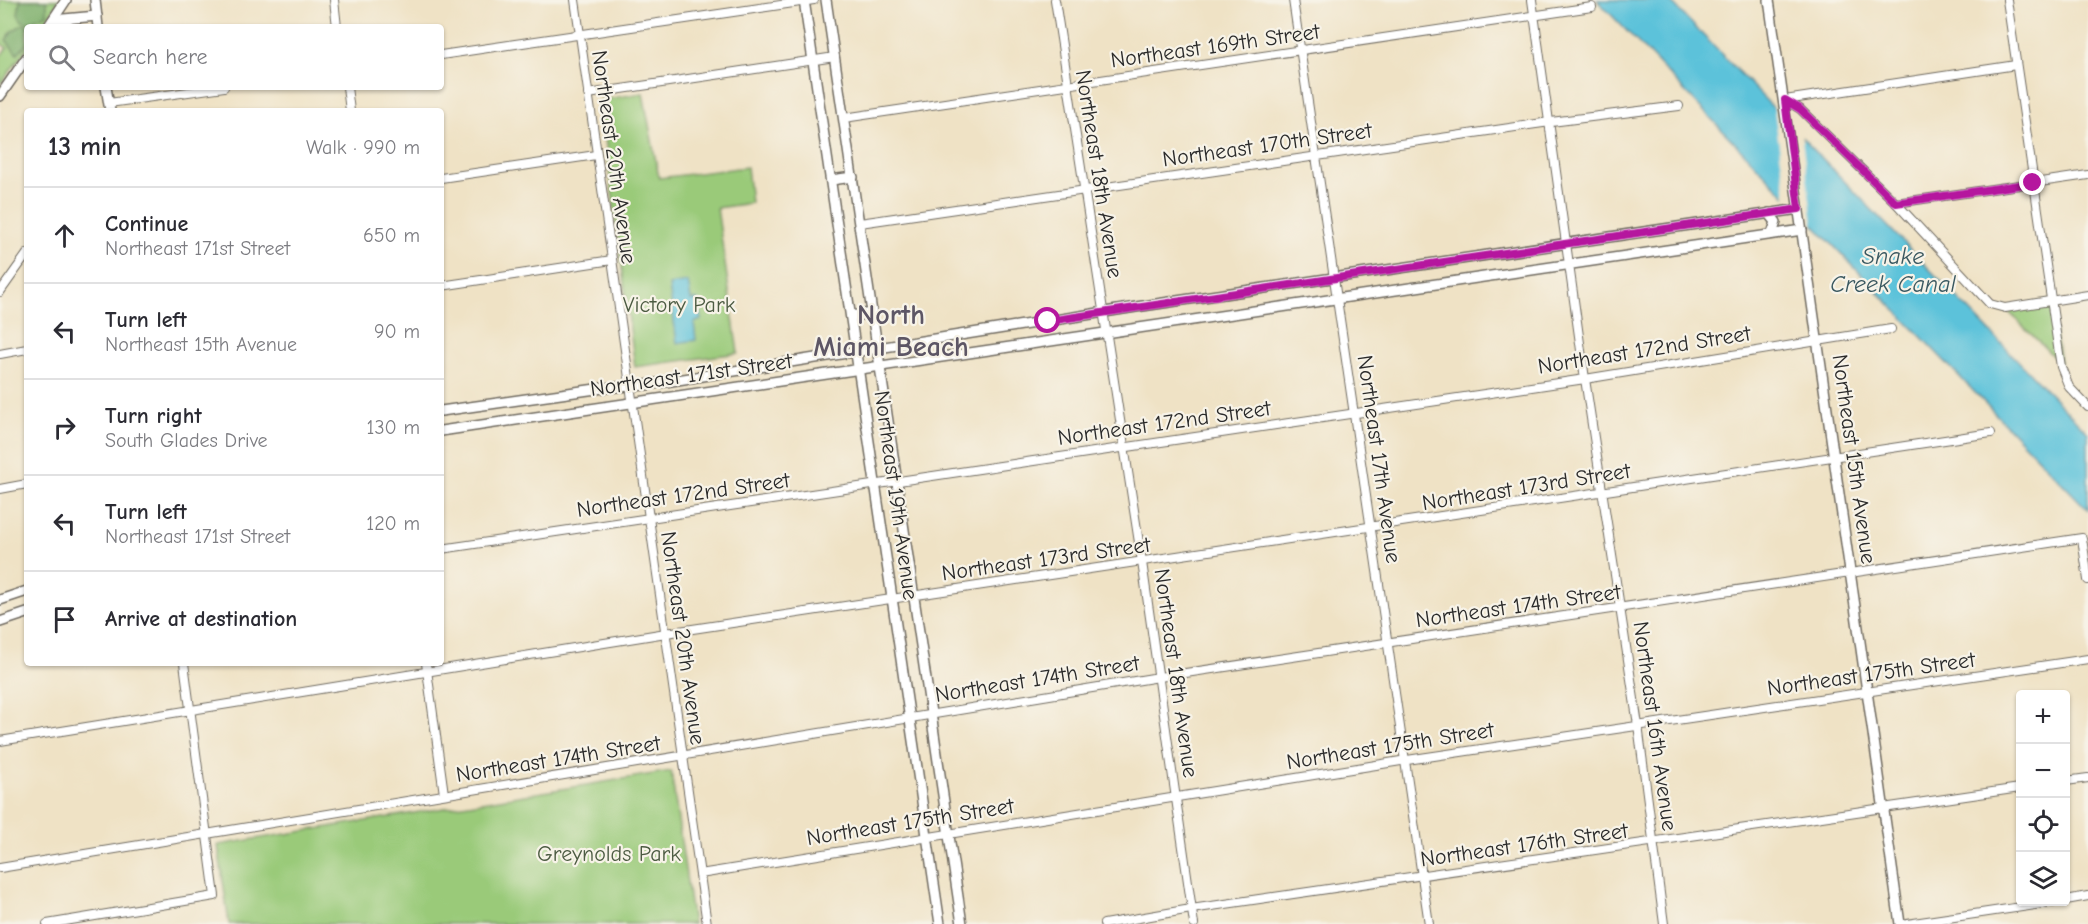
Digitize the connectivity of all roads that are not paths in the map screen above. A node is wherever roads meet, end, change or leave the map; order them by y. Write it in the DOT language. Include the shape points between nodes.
graph roads {
  1 [pos="95,0"];
  2 [pos="334,0"];
  3 [pos="575,0"];
  4 [pos="807,0"];
  5 [pos="826,0"];
  6 [pos="1055,0"];
  7 [pos="1293,0"];
  8 [pos="1532,0"];
  9 [pos="1769,0"];
  10 [pos="2007,0"];
  11 [pos="64,2"];
  12 [pos="1592,7"];
  13 [pos="1534,14"];
  14 [pos="97,16"];
  15 [pos="51,23"];
  16 [pos="98,24"];
  17 [pos="338,24"];
  18 [pos="580,34"];
  19 [pos="1301,50"];
  20 [pos="444,55"];
  21 [pos="835,57"];
  22 [pos="813,60"];
  23 [pos="24,61"];
  24 [pos="2016,65"];
  25 [pos="1068,84"];
  26 [pos="106,90"];
  27 [pos="207,90"];
  28 [pos="346,90"];
  29 [pos="588,94"];
  30 [pos="0,96"];
  31 [pos="1786,105"];
  32 [pos="1679,106"];
  33 [pos="109,107"];
  34 [pos="350,108"];
  35 [pos="844,118"];
  36 [pos="1550,122"];
  37 [pos="596,155"];
  38 [pos="1316,156"];
  39 [pos="2088,175"];
  40 [pos="853,177"];
  41 [pos="444,178"];
  42 [pos="831,180"];
  43 [pos="2033,183"];
  44 [pos="1083,189"];
  45 [pos="1896,203"];
  46 [pos="1797,212"];
  47 [pos="1768,213"];
  48 [pos="860,223"];
  49 [pos="1802,230"];
  50 [pos="1772,234"];
  51 [pos="1566,243"];
  52 [pos="24,258"];
  53 [pos="612,260"];
  54 [pos="1569,263"];
  55 [pos="1335,277"];
  56 [pos="444,286"];
  57 [pos="0,292"];
  58 [pos="2088,296"];
  59 [pos="1338,298"];
  60 [pos="2051,301"];
  61 [pos="872,313"];
  62 [pos="1102,313"];
  63 [pos="851,316"];
  64 [pos="1046,322"];
  65 [pos="1891,328"];
  66 [pos="1106,333"];
  67 [pos="954,337"];
  68 [pos="1817,340"];
  69 [pos="1049,341"];
  70 [pos="878,349"];
  71 [pos="24,350"];
  72 [pos="856,353"];
  73 [pos="0,354"];
  74 [pos="957,354"];
  75 [pos="880,367"];
  76 [pos="859,370"];
  77 [pos="1585,379"];
  78 [pos="630,386"];
  79 [pos="632,403"];
  80 [pos="2088,407"];
  81 [pos="444,411"];
  82 [pos="1355,414"];
  83 [pos="444,431"];
  84 [pos="1991,433"];
  85 [pos="1123,448"];
  86 [pos="1834,456"];
  87 [pos="897,482"];
  88 [pos="876,484"];
  89 [pos="24,485"];
  90 [pos="0,489"];
  91 [pos="1602,493"];
  92 [pos="649,519"];
  93 [pos="1371,528"];
  94 [pos="444,549"];
  95 [pos="1142,562"];
  96 [pos="1852,572"];
  97 [pos="2088,580"];
  98 [pos="24,592"];
  99 [pos="916,596"];
  100 [pos="892,599"];
  101 [pos="0,600"];
  102 [pos="1620,610"];
  103 [pos="24,614"];
  104 [pos="0,622"];
  105 [pos="666,633"];
  106 [pos="1388,642"];
  107 [pos="2088,659"];
  108 [pos="444,664"];
  109 [pos="184,666"];
  110 [pos="426,667"];
  111 [pos="1159,677"];
  112 [pos="1868,691"];
  113 [pos="191,711"];
  114 [pos="931,713"];
  115 [pos="909,717"];
  116 [pos="1638,725"];
  117 [pos="0,741"];
  118 [pos="682,756"];
  119 [pos="1407,760"];
  120 [pos="2088,778"];
  121 [pos="2070,780"];
  122 [pos="2016,789"];
  123 [pos="444,794"];
  124 [pos="1176,796"];
  125 [pos="1884,808"];
  126 [pos="206,832"];
  127 [pos="949,832"];
  128 [pos="927,836"];
  129 [pos="1655,843"];
  130 [pos="0,868"];
  131 [pos="700,874"];
  132 [pos="1422,877"];
  133 [pos="2088,896"];
  134 [pos="2070,899"];
  135 [pos="2028,906"];
  136 [pos="1191,909"];
  137 [pos="47,924"];
  138 [pos="707,924"];
  139 [pos="940,924"];
  140 [pos="962,924"];
  141 [pos="1104,924"];
  142 [pos="1194,924"];
  143 [pos="1429,924"];
  144 [pos="1664,924"];
  145 [pos="1900,924"];
  146 [pos="1907,924"];
  1 -- 14 [label="street"];
  2 -- 17 [label="street"];
  3 -- 18 [label="street, Northeast 20th Avenue"];
  4 -- 18 [label="street"];
  4 -- 22 [label="street, Northeast 19th Avenue"];
  5 -- 21 [label="street, Northeast 19th Avenue"];
  6 -- 25 [label="street, Northeast 18th Avenue"];
  7 -- 19 [label="street, Northeast 17th Avenue"];
  8 -- 13 [label="street, Northeast 16th Avenue"];
  9 -- 31 [label="street, Northeast 15th Avenue"];
  10 -- 24 [label="street"];
  11 -- 15 [label="street"];
  12 -- 13 [label="street, Northeast 169th Street"];
  13 -- 19 [label="street, Northeast 169th Street"];
  13 -- 36 [label="street, Northeast 16th Avenue"];
  14 -- 15 [label="street"];
  14 -- 16 [label="street"];
  18 -- 20 [label="street"];
  18 -- 29 [label="street, Northeast 20th Avenue"];
  19 -- 25 [label="street, Northeast 169th Street"];
  19 -- 38 [label="street, Northeast 17th Avenue"];
  21 -- 22 [label="street"];
  21 -- 35 [label="street, Northeast 19th Avenue"];
  22 -- 29 [label="street"];
  22 -- 42 [label="street, Northeast 19th Avenue"];
  23 -- 30 [label="street"];
  24 -- 31 [label="street"];
  24 -- 43 [label="street"];
  25 -- 35 [label="street, Northeast 169th Street"];
  25 -- 44 [label="street, Northeast 18th Avenue"];
  26 -- 33 [label="street"];
  27 -- 33 [label="street"];
  28 -- 34 [label="street"];
  29 -- 37 [label="street, Northeast 20th Avenue"];
  31 -- 45 [label="street" via="1800,109"];
  31 -- 46 [label="street, Northeast 15th Avenue"];
  32 -- 36 [label="street, Northeast 170th Street"];
  35 -- 40 [label="street, Northeast 19th Avenue"];
  36 -- 38 [label="street, Northeast 170th Street"];
  36 -- 51 [label="street, Northeast 16th Avenue"];
  37 -- 41 [label="street"];
  37 -- 53 [label="street, Northeast 20th Avenue"];
  38 -- 44 [label="street, Northeast 170th Street"];
  38 -- 55 [label="street, Northeast 17th Avenue"];
  39 -- 43 [label="street"];
  40 -- 42 [label="street"];
  40 -- 48 [label="street, Northeast 19th Avenue"];
  42 -- 63 [label="street, Northeast 19th Avenue"];
  43 -- 45 [label="street"];
  43 -- 60 [label="street"];
  44 -- 48 [label="street, Northeast 170th Street"];
  44 -- 62 [label="street, Northeast 18th Avenue"];
  45 -- 60 [label="street" via="1990,304 2005,308"];
  46 -- 47 [label="street, Northeast 171st Street"];
  46 -- 49 [label="street, Northeast 15th Avenue"];
  47 -- 50 [label="street" via="1776,222"];
  47 -- 51 [label="street, Northeast 171st Street"];
  48 -- 61 [label="street, Northeast 19th Avenue"];
  49 -- 50 [label="street, Northeast 171st Street"];
  49 -- 68 [label="street, Northeast 15th Avenue"];
  50 -- 54 [label="street, Northeast 171st Street"];
  51 -- 54 [label="street, Northeast 16th Avenue"];
  51 -- 55 [label="street, Northeast 171st Street"];
  52 -- 57 [label="street"];
  53 -- 56 [label="street"];
  53 -- 78 [label="street, Northeast 20th Avenue"];
  54 -- 59 [label="street, Northeast 171st Street"];
  54 -- 77 [label="street, Northeast 16th Avenue"];
  55 -- 59 [label="street, Northeast 17th Avenue"];
  55 -- 62 [label="street, Northeast 171st Street"];
  58 -- 60 [label="street"];
  59 -- 66 [label="street, Northeast 171st Street"];
  59 -- 82 [label="street, Northeast 17th Avenue"];
  60 -- 80 [label="street" via="2061,367 2069,387"];
  61 -- 63 [label="street"];
  61 -- 70 [label="street, Northeast 19th Avenue"];
  62 -- 64 [label="street, Northeast 171st Street"];
  62 -- 66 [label="street, Northeast 18th Avenue"];
  63 -- 72 [label="street, Northeast 19th Avenue"];
  64 -- 67 [label="street, Northeast 171st Street"];
  64 -- 69 [label="street"];
  65 -- 68 [label="street, Northeast 172nd Street"];
  66 -- 69 [label="street, Northeast 171st Street"];
  66 -- 85 [label="street, Northeast 18th Avenue"];
  67 -- 70 [label="street, Northeast 171st Street"];
  67 -- 74 [label="street"];
  68 -- 77 [label="street, Northeast 172nd Street"];
  68 -- 86 [label="street, Northeast 15th Avenue"];
  69 -- 74 [label="street, Northeast 171st Street"];
  70 -- 72 [label="street, Northeast 171st Street"];
  70 -- 75 [label="street, Northeast 19th Avenue"];
  71 -- 73 [label="street"];
  72 -- 76 [label="street, Northeast 19th Avenue"];
  72 -- 78 [label="street, Northeast 171st Street"];
  74 -- 75 [label="street, Northeast 171st Street"];
  75 -- 76 [label="street, Northeast 171st Street"];
  75 -- 87 [label="street, Northeast 19th Avenue"];
  76 -- 79 [label="street, Northeast 171st Street"];
  76 -- 88 [label="street, Northeast 19th Avenue"];
  77 -- 82 [label="street, Northeast 172nd Street"];
  77 -- 91 [label="street, Northeast 16th Avenue"];
  78 -- 79 [label="street, Northeast 20th Avenue"];
  78 -- 81 [label="street, Northeast 171st Street"];
  79 -- 83 [label="street, Northeast 171st Street"];
  79 -- 92 [label="street, Northeast 20th Avenue"];
  82 -- 85 [label="street, Northeast 172nd Street"];
  82 -- 93 [label="street, Northeast 17th Avenue"];
  84 -- 86 [label="street, Northeast 173rd Street"];
  85 -- 87 [label="street, Northeast 172nd Street"];
  85 -- 95 [label="street, Northeast 18th Avenue"];
  86 -- 91 [label="street, Northeast 173rd Street"];
  86 -- 96 [label="street, Northeast 15th Avenue"];
  87 -- 88 [label="street, Northeast 172nd Street"];
  87 -- 99 [label="street, Northeast 19th Avenue"];
  88 -- 92 [label="street, Northeast 172nd Street"];
  88 -- 100 [label="street, Northeast 19th Avenue"];
  89 -- 90 [label="street"];
  91 -- 93 [label="street, Northeast 173rd Street"];
  91 -- 102 [label="street, Northeast 16th Avenue"];
  92 -- 94 [label="street, Northeast 172nd Street"];
  92 -- 105 [label="street, Northeast 20th Avenue"];
  93 -- 95 [label="street, Northeast 173rd Street"];
  93 -- 106 [label="street, Northeast 17th Avenue"];
  95 -- 99 [label="street, Northeast 173rd Street"];
  95 -- 111 [label="street, Northeast 18th Avenue"];
  96 -- 97 [label="street, Northeast 174th Street" via="2082,538"];
  96 -- 102 [label="street, Northeast 174th Street"];
  96 -- 112 [label="street, Northeast 15th Avenue"];
  98 -- 101 [label="street"];
  99 -- 100 [label="street, Northeast 173rd Street"];
  99 -- 114 [label="street, Northeast 19th Avenue"];
  100 -- 105 [label="street, Northeast 173rd Street"];
  100 -- 115 [label="street, Northeast 19th Avenue"];
  102 -- 106 [label="street, Northeast 174th Street"];
  102 -- 116 [label="street, Northeast 16th Avenue"];
  103 -- 104 [label="street"];
  105 -- 108 [label="street, Northeast 173rd Street"];
  105 -- 118 [label="street, Northeast 20th Avenue"];
  106 -- 111 [label="street, Northeast 174th Street"];
  106 -- 119 [label="street, Northeast 17th Avenue"];
  107 -- 112 [label="street, Northeast 175th Street"];
  109 -- 113 [label="street"];
  110 -- 113 [label="street, Northeast 173rd Street"];
  110 -- 123 [label="street"];
  111 -- 114 [label="street, Northeast 174th Street"];
  111 -- 124 [label="street, Northeast 18th Avenue"];
  112 -- 116 [label="street, Northeast 175th Street"];
  112 -- 125 [label="street, Northeast 15th Avenue"];
  113 -- 117 [label="street, Northeast 173rd Street"];
  113 -- 126 [label="street"];
  114 -- 115 [label="street, Northeast 174th Street"];
  114 -- 127 [label="street, Northeast 19th Avenue"];
  115 -- 118 [label="street, Northeast 174th Street"];
  115 -- 128 [label="street, Northeast 19th Avenue"];
  116 -- 119 [label="street, Northeast 175th Street"];
  116 -- 129 [label="street, Northeast 16th Avenue"];
  118 -- 123 [label="street, Northeast 174th Street"];
  118 -- 131 [label="street, Northeast 20th Avenue"];
  119 -- 124 [label="street, Northeast 175th Street"];
  119 -- 132 [label="street, Northeast 17th Avenue"];
  120 -- 121 [label="street"];
  122 -- 125 [label="street, Northeast 176th Street"];
  123 -- 126 [label="street, Northeast 174th Street"];
  124 -- 127 [label="street, Northeast 175th Street"];
  124 -- 136 [label="street, Northeast 18th Avenue"];
  125 -- 129 [label="street, Northeast 176th Street"];
  125 -- 145 [label="street, Northeast 15th Avenue"];
  126 -- 130 [label="street, Northeast 174th Street"];
  126 -- 137 [label="street" via="215,896"];
  127 -- 128 [label="street, Northeast 175th Street"];
  127 -- 140 [label="street, Northeast 19th Avenue"];
  128 -- 131 [label="street, Northeast 175th Street"];
  128 -- 139 [label="street, Northeast 19th Avenue"];
  129 -- 132 [label="street, Northeast 176th Street"];
  129 -- 144 [label="street, Northeast 16th Avenue"];
  131 -- 138 [label="street, Northeast 20th Avenue"];
  132 -- 136 [label="street, Northeast 176th Street"];
  132 -- 143 [label="street, Northeast 17th Avenue"];
  133 -- 134 [label="street"];
  135 -- 146 [label="street"];
  136 -- 141 [label="street, Northeast 176th Street"];
  136 -- 142 [label="street, Northeast 18th Avenue"];
}
